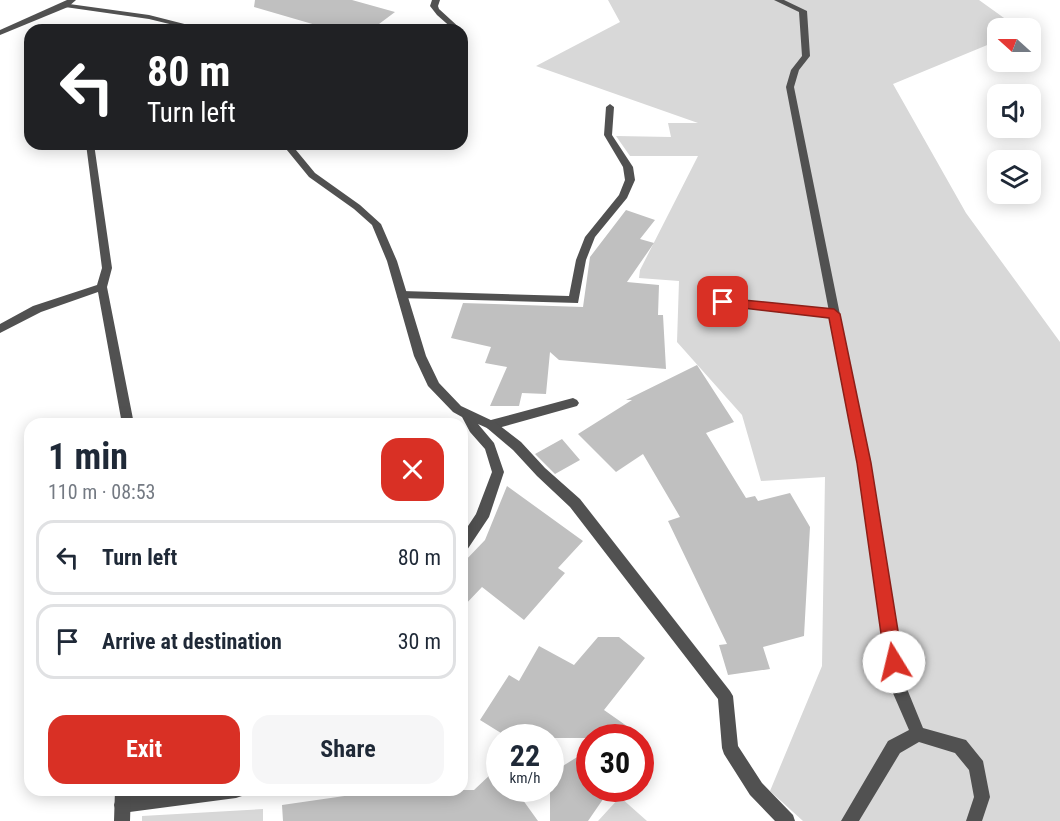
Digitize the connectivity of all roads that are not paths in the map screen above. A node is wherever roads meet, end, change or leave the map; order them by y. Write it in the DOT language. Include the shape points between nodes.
graph roads {
  1 [pos="436,0"];
  2 [pos="778,0"];
  3 [pos="69,3"];
  4 [pos="179,24"];
  5 [pos="452,24"];
  6 [pos="0,33"];
  7 [pos="610,107"];
  8 [pos="91,150"];
  9 [pos="291,150"];
  10 [pos="102,287"];
  11 [pos="402,296"];
  12 [pos="723,302"];
  13 [pos="834,314"];
  14 [pos="0,329"];
  15 [pos="573,403"];
  16 [pos="466,413"];
  17 [pos="127,418"];
  18 [pos="491,425"];
  19 [pos="468,537"];
  20 [pos="918,734"];
  21 [pos="191,796"];
  22 [pos="123,805"];
  23 [pos="787,821"];
  24 [pos="849,821"];
  25 [pos="974,821"];
  1 -- 5 [label="street" via="438,14"];
  2 -- 13 [label="street" via="803,11 806,56 795,70 790,87"];
  3 -- 4 [label="street"];
  3 -- 6 [label="street"];
  7 -- 11 [label="street" via="608,135 628,167 629,186 591,235 580,261 573,300"];
  8 -- 10 [label="street" via="107,268"];
  9 -- 11 [label="street" via="312,175 376,224"];
  10 -- 14 [label="street" via="37,309"];
  10 -- 17 [label="street"];
  11 -- 16 [label="street" via="420,356 434,386"];
  12 -- 13 [label="street"];
  13 -- 20 [label="street" via="864,463 897,684"];
  15 -- 18 [label="street"];
  16 -- 18 [label="street"];
  16 -- 19 [label="street" via="490,447 498,472 482,517"];
  18 -- 23 [label="street" via="575,503 725,696 730,748 756,789"];
  20 -- 24 [label="street" via="894,747"];
  20 -- 25 [label="street" via="960,746 977,767 982,797"];
  21 -- 22 [label="street"];
}
